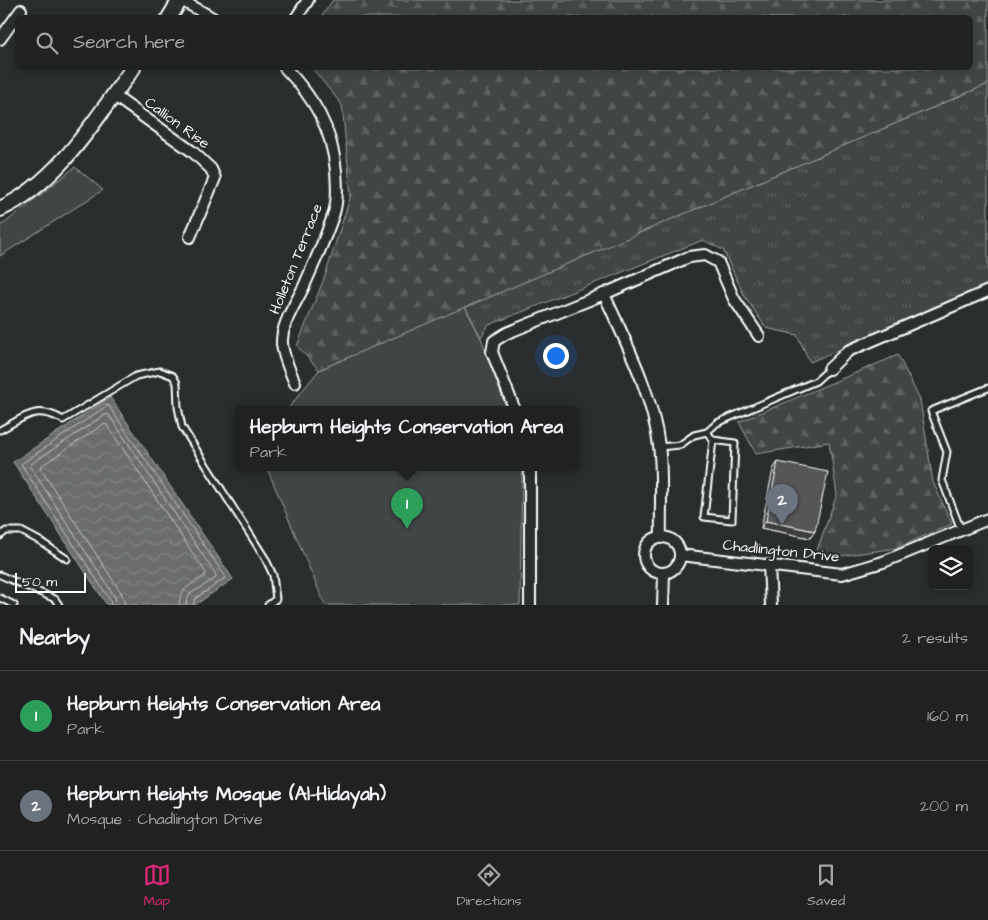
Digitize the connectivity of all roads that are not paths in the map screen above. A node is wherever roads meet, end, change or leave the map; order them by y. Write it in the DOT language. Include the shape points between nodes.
graph roads {
  1 [pos="181,0"];
  2 [pos="308,0"];
  3 [pos="21,10"];
  4 [pos="17,15"];
  5 [pos="171,15"];
  6 [pos="208,15"];
  7 [pos="298,15"];
  8 [pos="15,18"];
  9 [pos="0,39"];
  10 [pos="132,70"];
  11 [pos="286,70"];
  12 [pos="113,95"];
  13 [pos="0,209"];
  14 [pos="190,237"];
  15 [pos="988,291"];
  16 [pos="604,294"];
  17 [pos="759,336"];
  18 [pos="829,369"];
  19 [pos="296,383"];
  20 [pos="988,388"];
  21 [pos="513,406"];
  22 [pos="0,430"];
  23 [pos="707,432"];
  24 [pos="713,440"];
  25 [pos="659,446"];
  26 [pos="530,471"];
  27 [pos="988,519"];
  28 [pos="961,530"];
  29 [pos="0,536"];
  30 [pos="661,538"];
  31 [pos="680,555"];
  32 [pos="67,559"];
  33 [pos="768,566"];
  34 [pos="664,573"];
  35 [pos="0,575"];
  36 [pos="0,598"];
  37 [pos="14,605"];
  38 [pos="59,605"];
  39 [pos="268,605"];
  40 [pos="530,605"];
  41 [pos="663,605"];
  42 [pos="771,605"];
  1 -- 5 [label="street"];
  1 -- 6 [label="street"];
  2 -- 7 [label="street"];
  3 -- 4 [label="street"];
  8 -- 9 [label="street"];
  10 -- 12 [label="street"];
  11 -- 19 [label="street, Holleton Terrace" via="322,118 335,161 337,192 334,212 283,331 282,344"];
  12 -- 13 [label="street" via="57,167 26,194"];
  12 -- 14 [label="street, Callion Rise" via="193,152 211,169 215,178"];
  15 -- 18 [label="street" via="848,351"];
  16 -- 17 [label="street" via="689,257 705,255 718,262 734,299"];
  16 -- 21 [label="street" via="494,340 492,352"];
  16 -- 25 [label="street" via="639,373"];
  18 -- 23 [label="lane" via="816,381 717,423"];
  20 -- 28 [label="lane" via="931,411 947,452 942,480"];
  22 -- 39 [label="lane" via="38,411 51,413 63,420 136,376 160,371 173,376 177,383 182,427 273,575 276,599"];
  23 -- 24 [label="lane"];
  23 -- 25 [label="lane" via="680,445"];
  24 -- 24 [label="lane" via="704,517 732,520 736,443"];
  25 -- 30 [label="street"];
  26 -- 40 [label="street"];
  27 -- 28 [label="street, Chadlington Drive"];
  28 -- 33 [label="street, Chadlington Drive" via="883,562 842,574"];
  29 -- 32 [label="lane" via="6,531 21,531"];
  30 -- 31 [label="street" via="673,541"];
  30 -- 34 [label="street" via="650,543 645,560 652,570"];
  31 -- 33 [label="street, Chadlington Drive"];
  31 -- 34 [label="street" via="676,566"];
  33 -- 42 [label="street"];
  34 -- 41 [label="street"];
  35 -- 38 [label="lane" via="55,600"];
  36 -- 37 [label="lane"];
}
